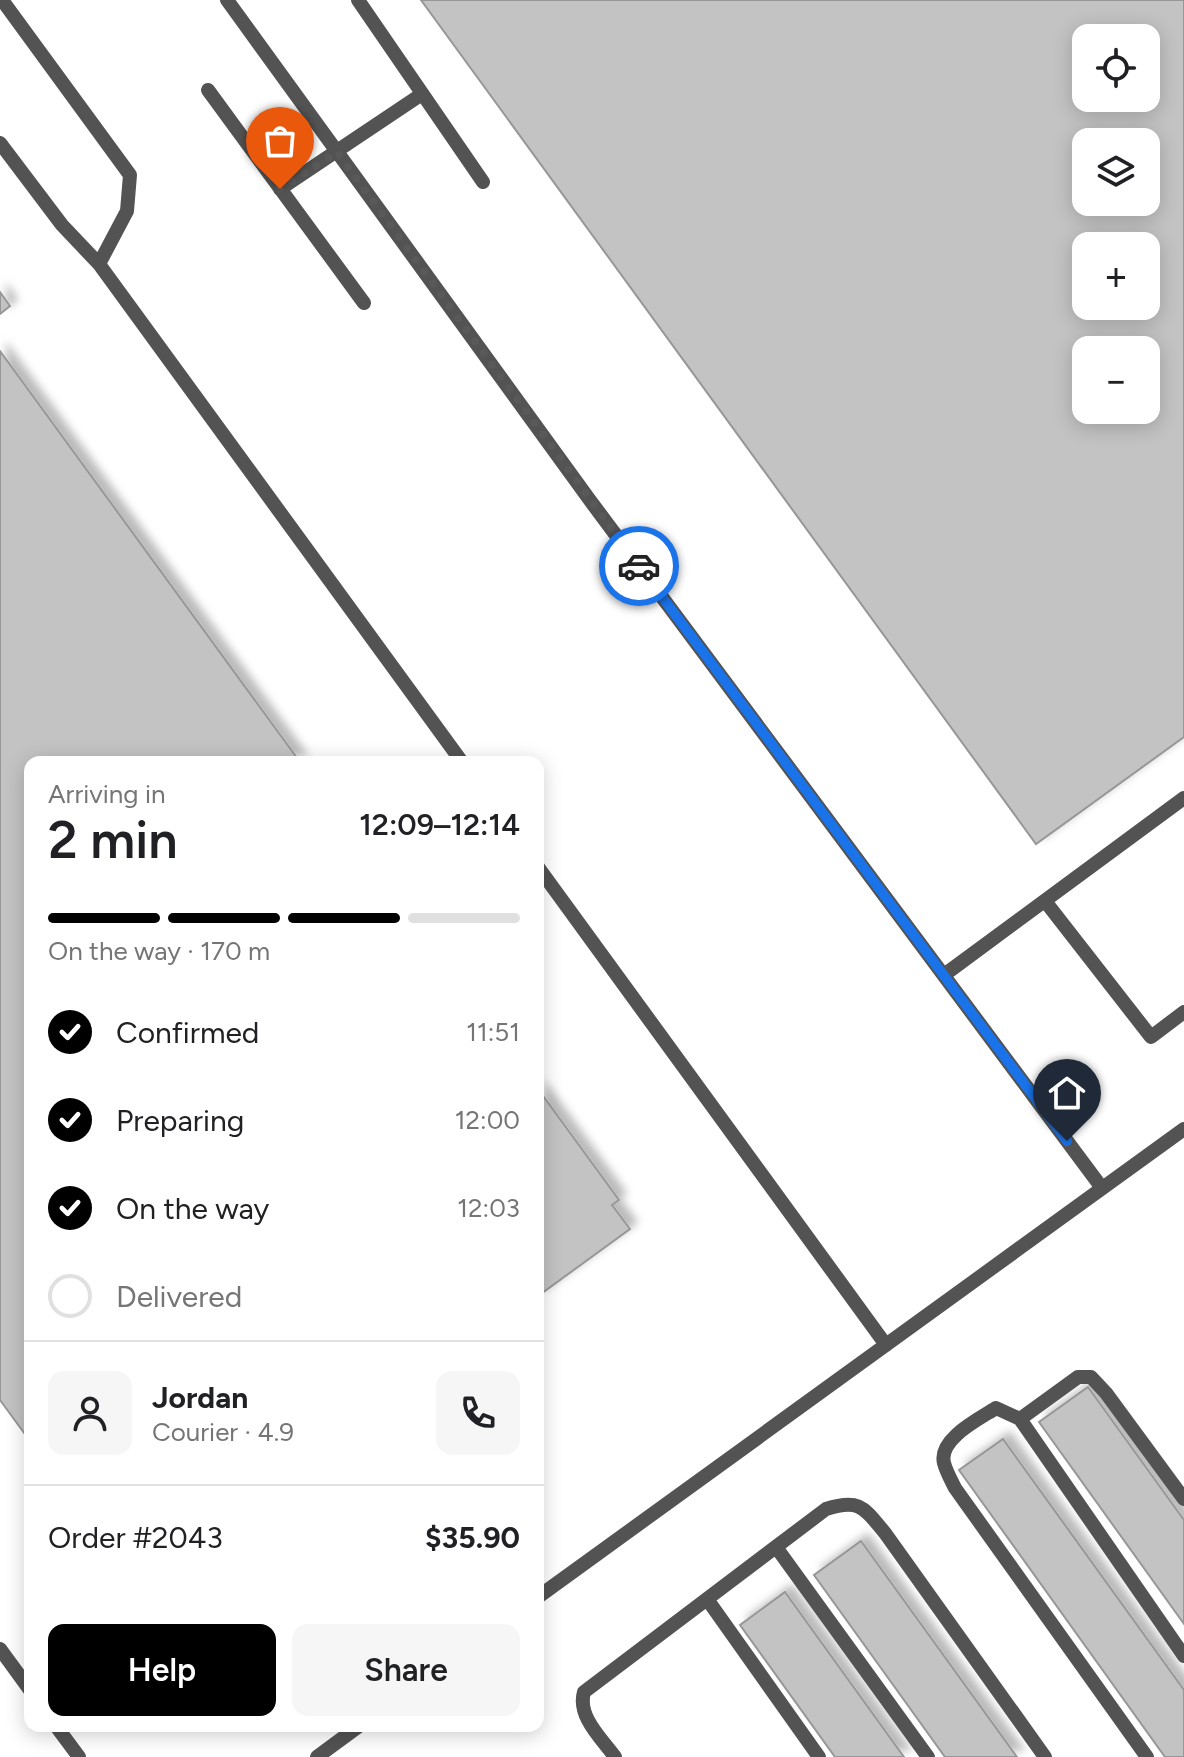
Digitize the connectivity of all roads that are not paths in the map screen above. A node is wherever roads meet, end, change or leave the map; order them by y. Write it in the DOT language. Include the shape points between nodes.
graph roads {
  1 [pos="2,0"];
  2 [pos="227,0"];
  3 [pos="358,0"];
  4 [pos="208,90"];
  5 [pos="422,94"];
  6 [pos="0,143"];
  7 [pos="337,152"];
  8 [pos="483,182"];
  9 [pos="280,189"];
  10 [pos="99,264"];
  11 [pos="364,303"];
  12 [pos="458,756"];
  13 [pos="1184,798"];
  14 [pos="544,875"];
  15 [pos="1045,901"];
  16 [pos="944,975"];
  17 [pos="1184,1012"];
  18 [pos="1184,1129"];
  19 [pos="1102,1188"];
  20 [pos="886,1345"];
  21 [pos="1020,1419"];
  22 [pos="1184,1499"];
  23 [pos="776,1547"];
  24 [pos="544,1593"];
  25 [pos="707,1599"];
  26 [pos="0,1649"];
  27 [pos="1184,1656"];
  28 [pos="24,1682"];
  29 [pos="60,1732"];
  30 [pos="351,1732"];
  31 [pos="79,1757"];
  32 [pos="317,1757"];
  33 [pos="615,1757"];
  34 [pos="819,1757"];
  35 [pos="928,1757"];
  36 [pos="1045,1757"];
  37 [pos="1147,1757"];
  1 -- 10 [label="lane" via="130,175 127,211"];
  2 -- 7 [label="lane"];
  3 -- 5 [label="lane"];
  4 -- 9 [label="lane"];
  5 -- 7 [label="lane"];
  5 -- 8 [label="lane"];
  6 -- 10 [label="lane"];
  7 -- 9 [label="lane"];
  7 -- 16 [label="lane"];
  9 -- 11 [label="lane"];
  10 -- 12 [label="lane"];
  13 -- 15 [label="lane"];
  14 -- 20 [label="lane"];
  15 -- 16 [label="lane"];
  15 -- 17 [label="lane" via="1151,1037"];
  16 -- 19 [label="lane"];
  18 -- 19 [label="lane"];
  19 -- 20 [label="lane"];
  20 -- 24 [label="lane"];
  21 -- 22 [label="lane" via="1078,1377 1091,1377"];
  21 -- 27 [label="lane"];
  21 -- 37 [label="lane" via="996,1408 947,1445 943,1460 955,1488"];
  23 -- 25 [label="lane"];
  23 -- 35 [label="lane"];
  23 -- 36 [label="lane" via="826,1509 845,1503 864,1508"];
  25 -- 33 [label="lane" via="584,1692 581,1704 588,1719"];
  25 -- 34 [label="lane"];
  26 -- 28 [label="lane"];
  29 -- 31 [label="lane"];
  30 -- 32 [label="lane"];
}
